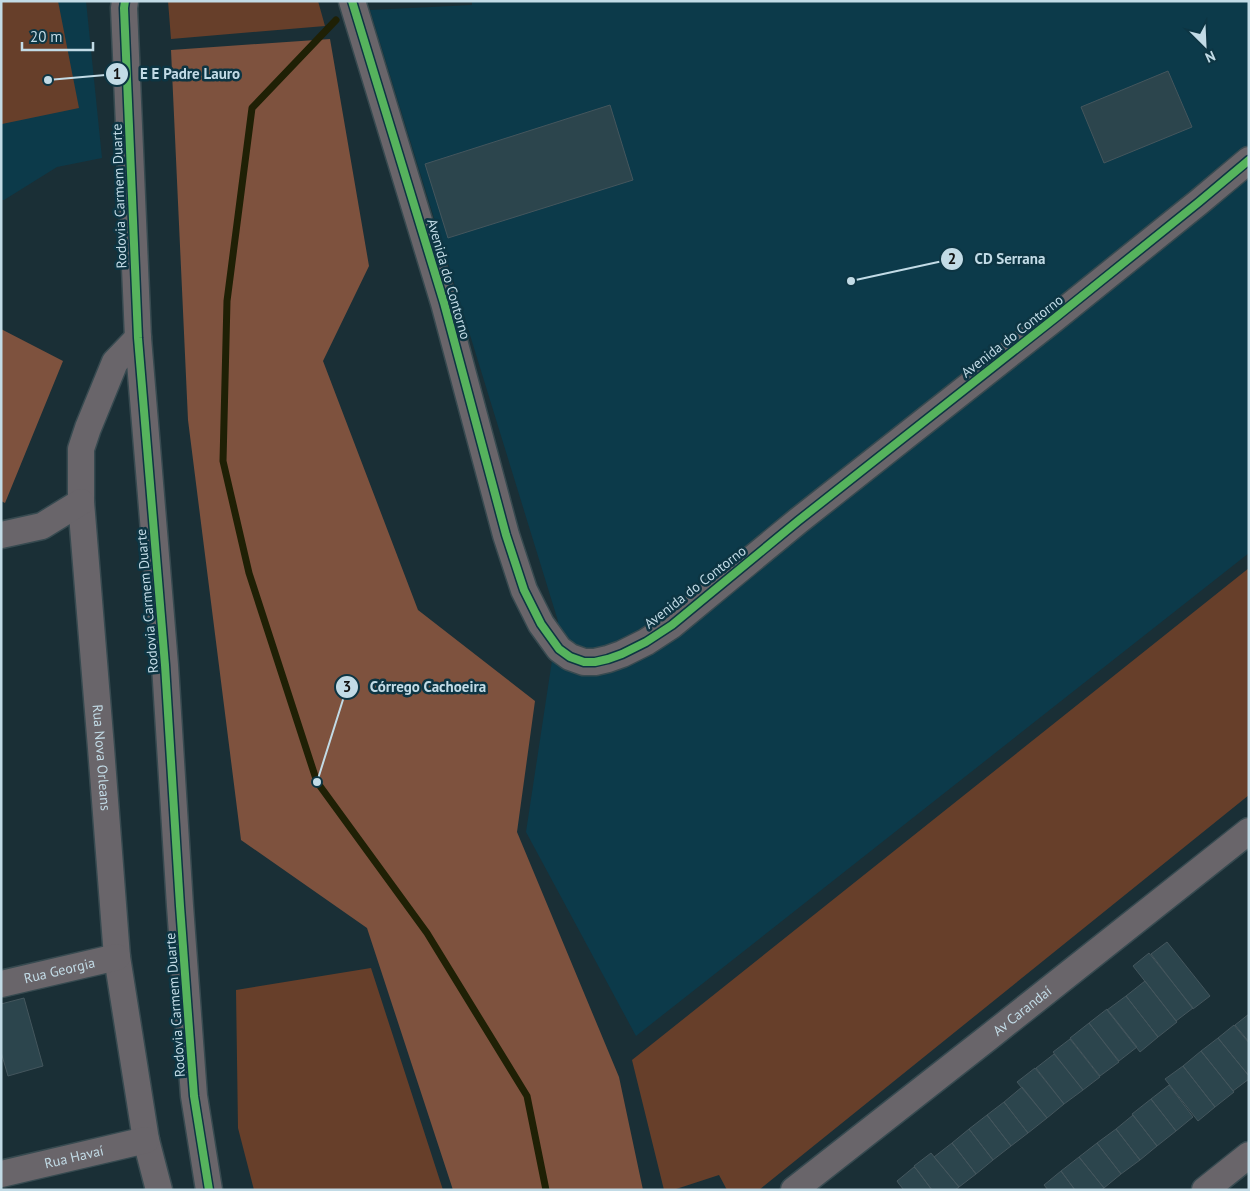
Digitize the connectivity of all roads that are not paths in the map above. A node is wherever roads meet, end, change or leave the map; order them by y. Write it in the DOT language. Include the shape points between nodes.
graph roads {
  1 [pos="352,1"];
  2 [pos="124,4"];
  3 [pos="1249,160"];
  4 [pos="138,338"];
  5 [pos="81,502"];
  6 [pos="1,535"];
  7 [pos="1249,831"];
  8 [pos="117,957"];
  9 [pos="1,984"];
  10 [pos="146,1140"];
  11 [pos="1249,1155"];
  12 [pos="1,1174"];
  13 [pos="159,1190"];
  14 [pos="210,1190"];
  15 [pos="794,1190"];
  16 [pos="1205,1190"];
  1 -- 3 [label="street, Avenida do Contorno" via="444,303 506,535 524,590 541,624 559,649 584,662 622,654 672,625"];
  2 -- 4 [label="street, Rodovia Carmem Duarte"];
  4 -- 5 [label="street, Rua Nova Orleans" via="116,362 88,428 81,449"];
  4 -- 14 [label="street, Rodovia Carmem Duarte" via="165,665 194,1096"];
  5 -- 6 [label="street" via="42,526"];
  5 -- 8 [label="street, Rua Nova Orleans"];
  7 -- 15 [label="street, Av Carandaí"];
  8 -- 9 [label="street, Rua Georgia"];
  8 -- 10 [label="street, Rua Nova Orleans"];
  10 -- 12 [label="street, Rua Havaí"];
  10 -- 13 [label="street, Rua Nova Orleans"];
  11 -- 16 [label="street"];
}
